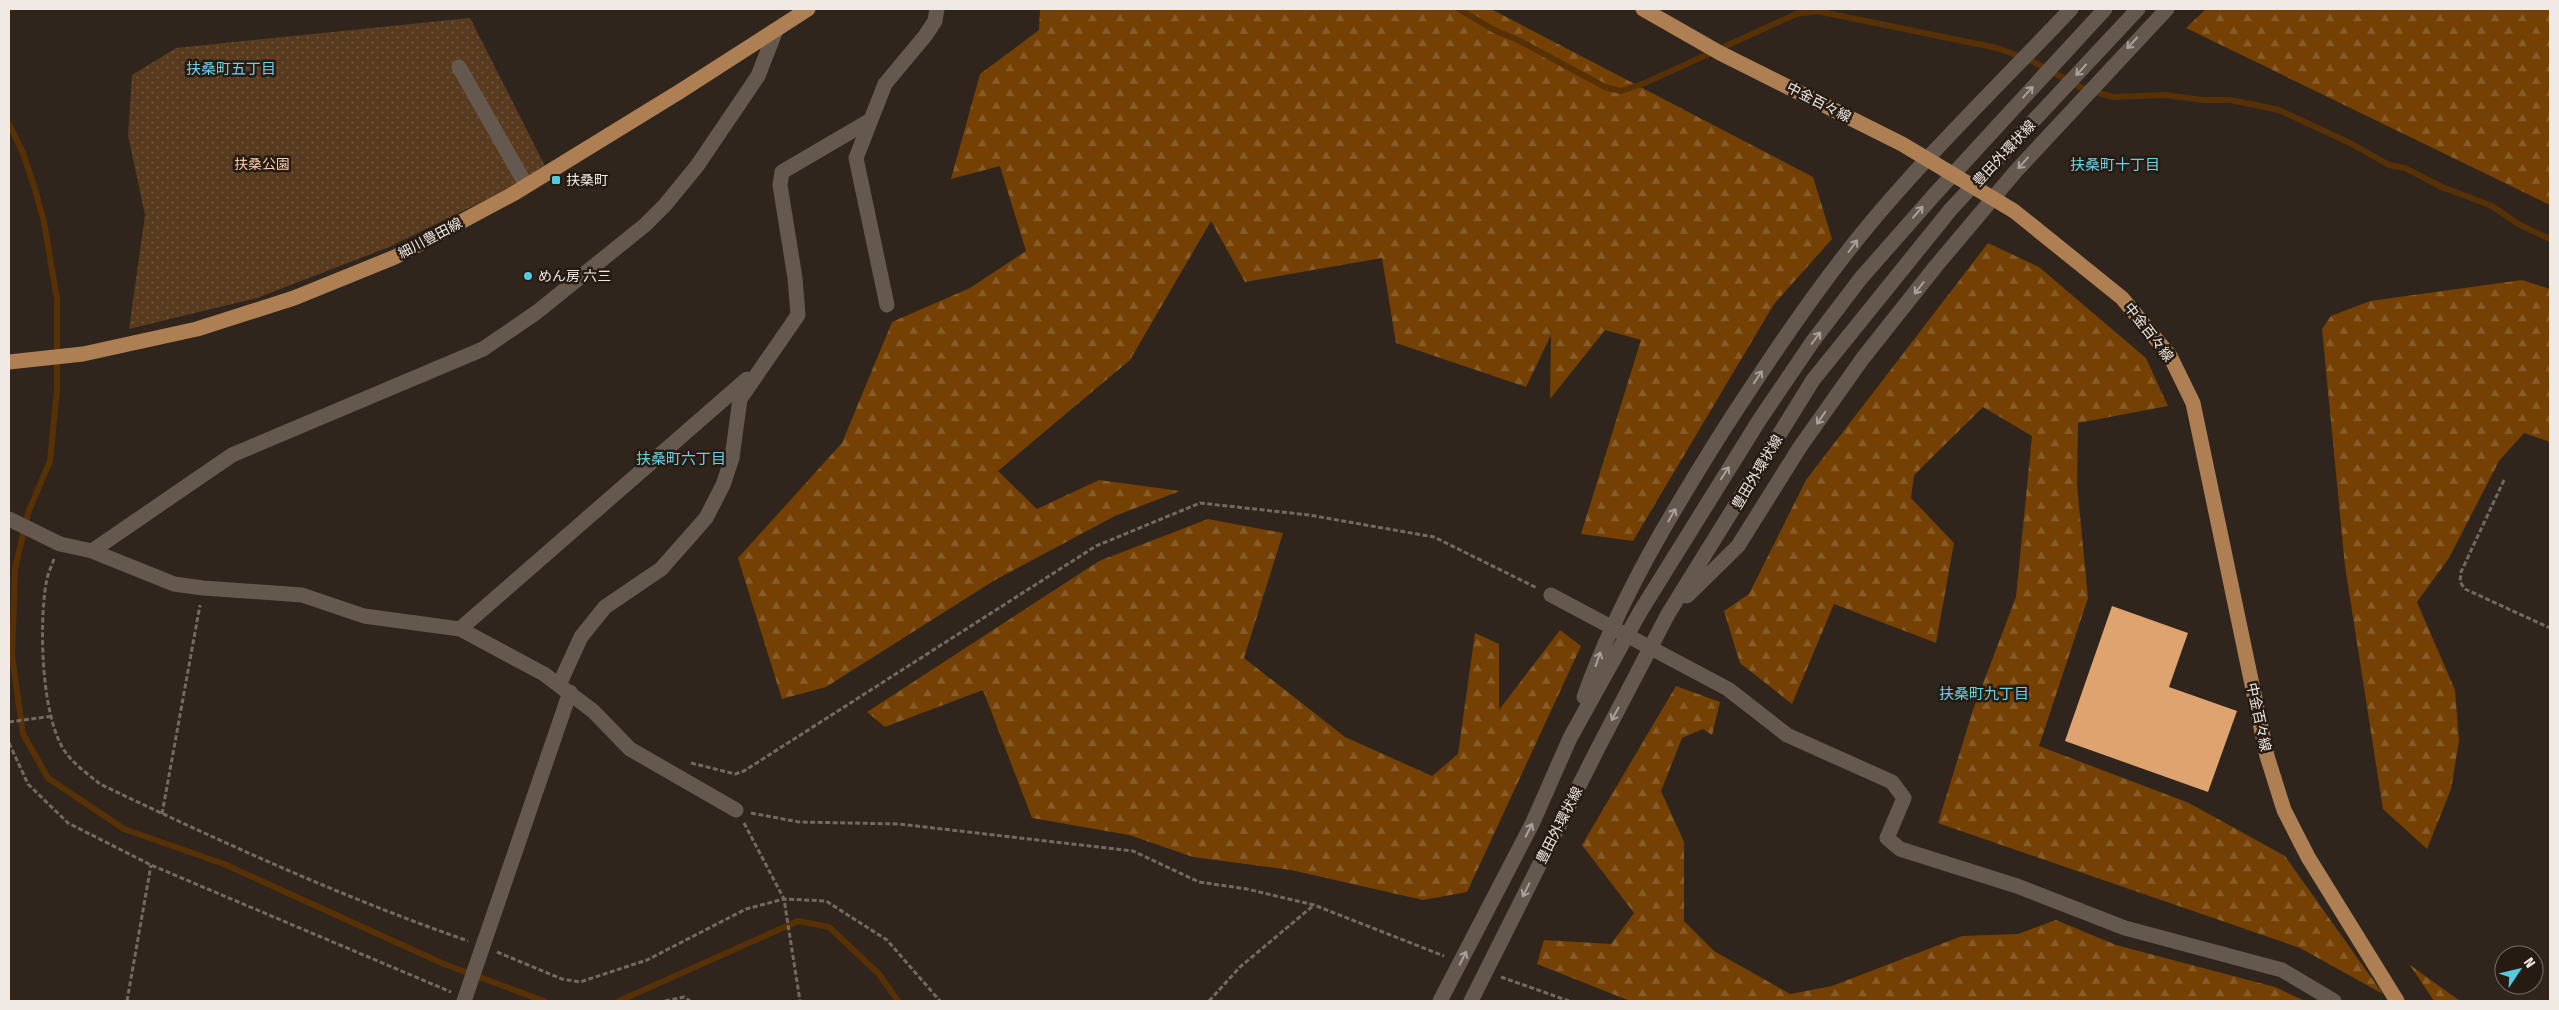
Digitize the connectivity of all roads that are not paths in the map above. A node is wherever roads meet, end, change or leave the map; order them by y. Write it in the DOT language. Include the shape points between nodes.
graph roads {
  1 [pos="808,9"];
  2 [pos="937,9"];
  3 [pos="1644,9"];
  4 [pos="2071,9"];
  5 [pos="2105,9"];
  6 [pos="2138,9"];
  7 [pos="2167,9"];
  8 [pos="776,30"];
  9 [pos="460,67"];
  10 [pos="869,121"];
  11 [pos="1927,160"];
  12 [pos="526,186"];
  13 [pos="1995,197"];
  14 [pos="887,305"];
  15 [pos="9,362"];
  16 [pos="764,364"];
  17 [pos="10,520"];
  18 [pos="92,551"];
  19 [pos="1551,595"];
  20 [pos="1668,614"];
  21 [pos="460,629"];
  22 [pos="565,688"];
  23 [pos="1570,738"];
  24 [pos="736,810"];
  25 [pos="465,996"];
  26 [pos="1440,1001"];
  27 [pos="1471,1001"];
  28 [pos="2334,1001"];
  29 [pos="2397,1001"];
  1 -- 8 [label="main road, 細川豊田線"];
  2 -- 10 [label="street" via="935,21 926,36 885,84"];
  3 -- 11 [label="main road, 中金百々線" via="1720,53 1902,144"];
  4 -- 11 [label="street"];
  23 -- 5 [label="street, 豊田外環状線, one-way" via="1645,604 1760,418 1813,341 1861,278"];
  6 -- 20 [label="street, 豊田外環状線, one-way" via="1951,209 1818,372"];
  7 -- 13 [label="street, one-way"];
  8 -- 12 [label="main road, 細川豊田線"];
  8 -- 18 [label="street" via="758,76 697,166 665,205 537,312 483,349 232,455"];
  9 -- 12 [label="street"];
  10 -- 14 [label="street" via="856,158"];
  10 -- 16 [label="street" via="782,172 780,185 798,314"];
  11 -- 13 [label="main road, 中金百々線"];
  23 -- 11 [label="street, one-way" via="1601,651 1641,568 1696,474 1778,346 1860,237"];
  12 -- 15 [label="main road, 細川豊田線" via="395,257 294,298 197,329 83,354"];
  13 -- 20 [label="street, one-way" via="1863,358 1800,447 1738,546"];
  13 -- 29 [label="main road, 中金百々線" via="2122,298 2170,356 2193,403 2267,756 2284,810 2308,857"];
  16 -- 21 [label="street"];
  16 -- 22 [label="street" via="740,398 732,458 706,518 661,569 605,607 580,637"];
  17 -- 18 [label="street" via="54,541"];
  18 -- 21 [label="street" via="174,584 302,595 364,616"];
  19 -- 28 [label="street" via="1728,689 1787,735 1892,782 1904,798 1887,838 1900,848 2018,886 2125,928 2282,970"];
  20 -- 27 [label="street, 豊田外環状線, one-way"];
  21 -- 22 [label="street"];
  22 -- 24 [label="street" via="630,749"];
  22 -- 25 [label="street"];
  26 -- 23 [label="street, 豊田外環状線, one-way" via="1533,822"];
}
